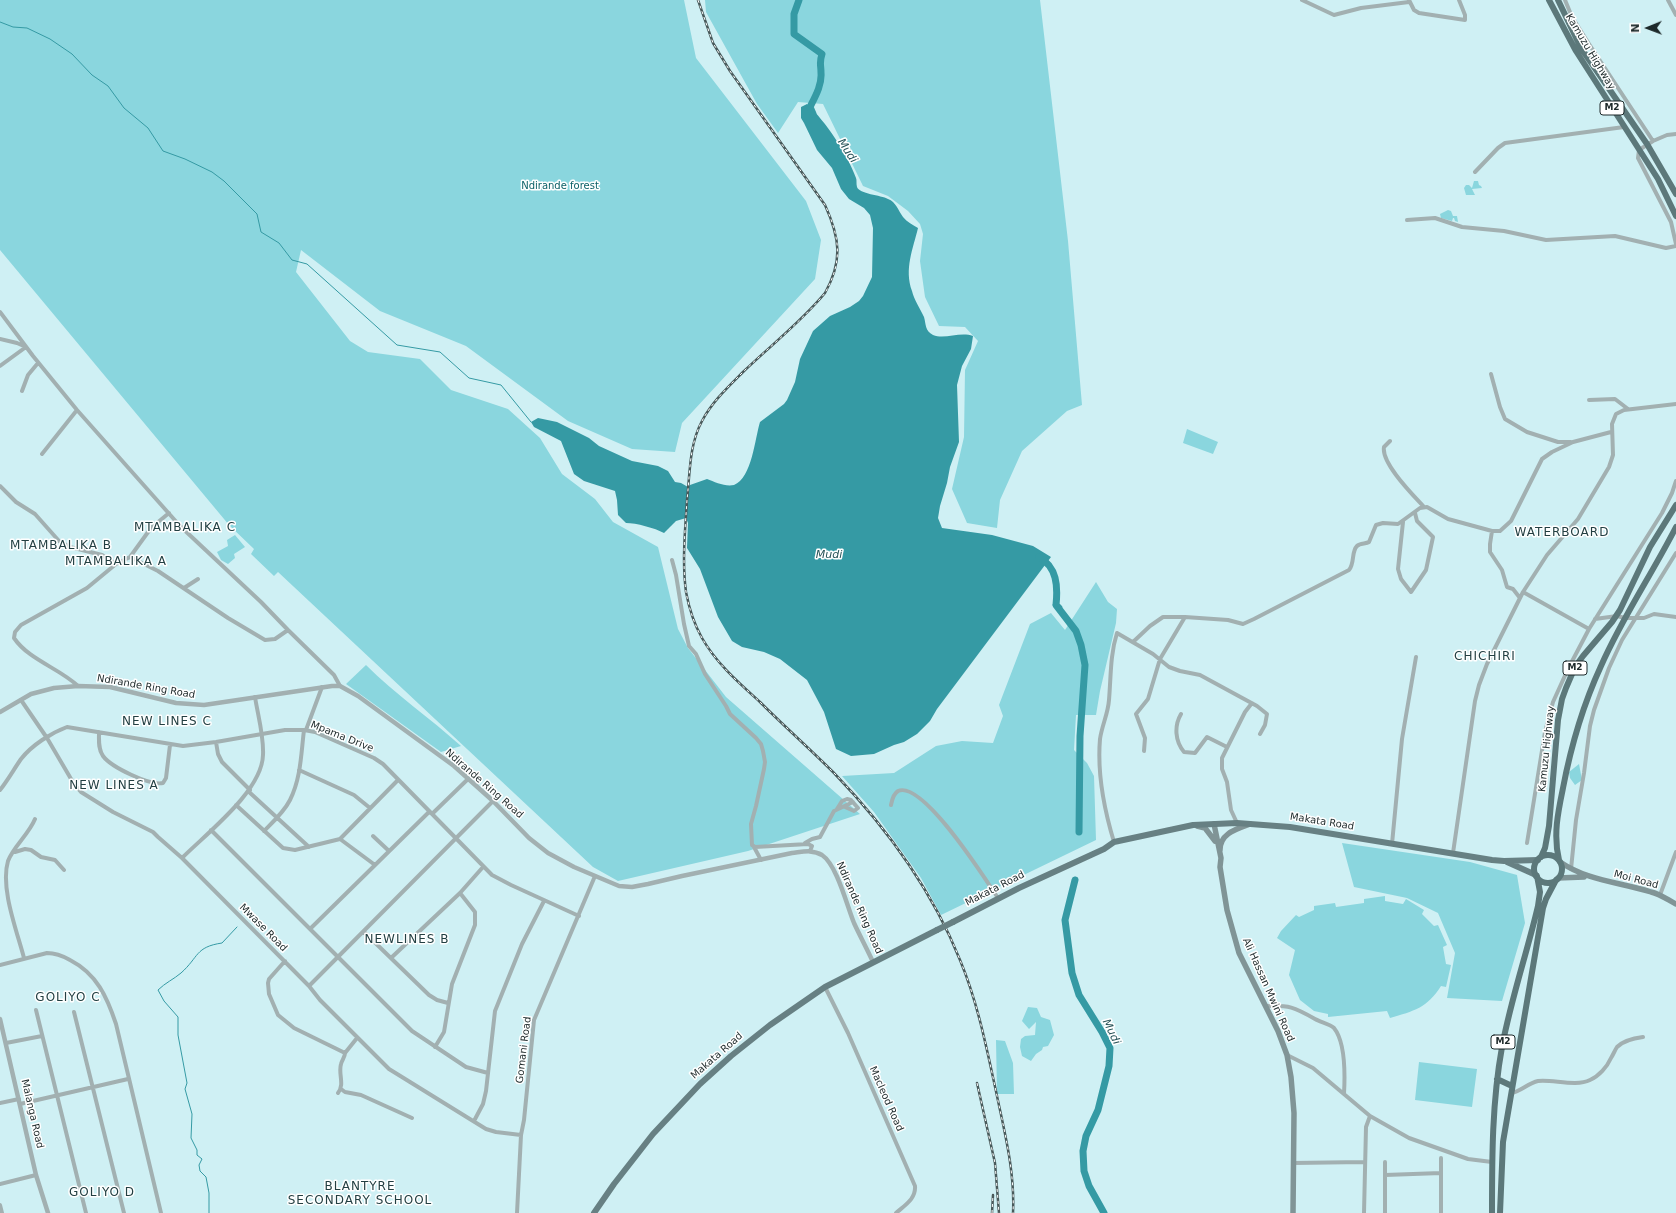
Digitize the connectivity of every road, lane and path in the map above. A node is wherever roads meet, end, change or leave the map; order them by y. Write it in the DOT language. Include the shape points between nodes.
graph roads {
  1 [pos="1302,0"];
  2 [pos="1459,0"];
  3 [pos="1549,0"];
  4 [pos="1558,0"];
  5 [pos="1565,0"];
  6 [pos="1668,0"];
  7 [pos="1409,1"];
  8 [pos="1676,15"];
  9 [pos="1624,127"];
  10 [pos="1676,134"];
  11 [pos="1650,143"];
  12 [pos="1639,150"];
  13 [pos="1475,172"];
  14 [pos="1676,194"];
  15 [pos="1676,216"];
  16 [pos="1407,220"];
  17 [pos="1676,245"];
  18 [pos="0,312"];
  19 [pos="0,339"];
  20 [pos="26,347"];
  21 [pos="38,363"];
  22 [pos="0,366"];
  23 [pos="1490,374"];
  24 [pos="22,391"];
  25 [pos="1589,400"];
  26 [pos="1676,404"];
  27 [pos="1628,409"];
  28 [pos="77,410"];
  29 [pos="1611,432"];
  30 [pos="1390,441"];
  31 [pos="1573,442"];
  32 [pos="42,454"];
  33 [pos="1676,481"];
  34 [pos="0,486"];
  35 [pos="1676,505"];
  36 [pos="1424,507"];
  37 [pos="169,513"];
  38 [pos="1415,513"];
  39 [pos="1403,522"];
  40 [pos="1676,527"];
  41 [pos="1492,532"];
  42 [pos="1676,553"];
  43 [pos="130,557"];
  44 [pos="672,560"];
  45 [pos="116,564"];
  46 [pos="198,579"];
  47 [pos="184,588"];
  48 [pos="1523,592"];
  49 [pos="1520,598"];
  50 [pos="1617,616"];
  51 [pos="1676,617"];
  52 [pos="1185,618"];
  53 [pos="1626,618"];
  54 [pos="1636,618"];
  55 [pos="1595,619"];
  56 [pos="1589,629"];
  57 [pos="288,630"];
  58 [pos="1133,642"];
  59 [pos="1416,657"];
  60 [pos="1160,659"];
  61 [pos="78,686"];
  62 [pos="340,686"];
  63 [pos="322,687"];
  64 [pos="255,697"];
  65 [pos="21,700"];
  66 [pos="1252,703"];
  67 [pos="0,712"];
  68 [pos="1181,714"];
  69 [pos="305,730"];
  70 [pos="99,732"];
  71 [pos="261,734"];
  72 [pos="1260,734"];
  73 [pos="47,738"];
  74 [pos="216,742"];
  75 [pos="170,745"];
  76 [pos="1227,748"];
  77 [pos="1144,751"];
  78 [pos="299,770"];
  79 [pos="468,779"];
  80 [pos="398,780"];
  81 [pos="0,790"];
  82 [pos="249,790"];
  83 [pos="493,801"];
  84 [pos="853,802"];
  85 [pos="891,804"];
  86 [pos="236,805"];
  87 [pos="845,807"];
  88 [pos="370,808"];
  89 [pos="837,809"];
  90 [pos="431,813"];
  91 [pos="276,818"];
  92 [pos="35,819"];
  93 [pos="1237,823"];
  94 [pos="1214,824"];
  95 [pos="1252,824"];
  96 [pos="1193,825"];
  97 [pos="210,830"];
  98 [pos="264,831"];
  99 [pos="373,836"];
  100 [pos="457,838"];
  101 [pos="340,839"];
  102 [pos="1114,842"];
  103 [pos="1527,843"];
  104 [pos="805,844"];
  105 [pos="1392,844"];
  106 [pos="1217,845"];
  107 [pos="753,846"];
  108 [pos="309,847"];
  109 [pos="389,851"];
  110 [pos="810,851"];
  111 [pos="14,852"];
  112 [pos="1676,852"];
  113 [pos="1453,853"];
  114 [pos="182,858"];
  115 [pos="1221,858"];
  116 [pos="1540,858"];
  117 [pos="761,860"];
  118 [pos="1504,861"];
  119 [pos="1560,861"];
  120 [pos="375,865"];
  121 [pos="483,867"];
  122 [pos="1571,869"];
  123 [pos="64,870"];
  124 [pos="1536,875"];
  125 [pos="595,876"];
  126 [pos="1590,877"];
  127 [pos="1557,879"];
  128 [pos="460,893"];
  129 [pos="1660,895"];
  130 [pos="998,898"];
  131 [pos="544,900"];
  132 [pos="1676,904"];
  133 [pos="579,916"];
  134 [pos="310,929"];
  135 [pos="364,932"];
  136 [pos="24,958"];
  137 [pos="338,958"];
  138 [pos="391,958"];
  139 [pos="285,961"];
  140 [pos="873,962"];
  141 [pos="0,965"];
  142 [pos="309,986"];
  143 [pos="825,987"];
  144 [pos="448,1002"];
  145 [pos="1266,1006"];
  146 [pos="36,1010"];
  147 [pos="74,1012"];
  148 [pos="0,1019"];
  149 [pos="42,1036"];
  150 [pos="1643,1037"];
  151 [pos="357,1038"];
  152 [pos="6,1043"];
  153 [pos="435,1047"];
  154 [pos="345,1052"];
  155 [pos="1287,1055"];
  156 [pos="488,1073"];
  157 [pos="128,1079"];
  158 [pos="1497,1079"];
  159 [pos="1512,1086"];
  160 [pos="93,1088"];
  161 [pos="1344,1094"];
  162 [pos="1511,1094"];
  163 [pos="57,1096"];
  164 [pos="19,1099"];
  165 [pos="0,1103"];
  166 [pos="20,1104"];
  167 [pos="1370,1116"];
  168 [pos="412,1118"];
  169 [pos="474,1121"];
  170 [pos="521,1135"];
  171 [pos="1441,1158"];
  172 [pos="1364,1162"];
  173 [pos="1385,1162"];
  174 [pos="1492,1162"];
  175 [pos="1293,1163"];
  176 [pos="1441,1173"];
  177 [pos="36,1175"];
  178 [pos="1385,1175"];
  179 [pos="0,1184"];
  180 [pos="0,1205"];
  181 [pos="2,1213"];
  182 [pos="48,1213"];
  183 [pos="86,1213"];
  184 [pos="124,1213"];
  185 [pos="161,1213"];
  186 [pos="517,1213"];
  187 [pos="594,1213"];
  188 [pos="896,1213"];
  189 [pos="1292,1213"];
  190 [pos="1364,1213"];
  191 [pos="1385,1213"];
  192 [pos="1441,1213"];
  193 [pos="1492,1213"];
  194 [pos="1500,1213"];
  1 -- 7 [label="street" via="1334,15"];
  2 -- 7 [label="street" via="1465,20 1419,13"];
  3 -- 9 [label="highway, Kamuzu Highway / M2" via="1576,51"];
  4 -- 11 [label="highway, Kamuzu Highway / M2" via="1581,48"];
  5 -- 11 [label="street" via="1572,17"];
  6 -- 8 [label="street"];
  9 -- 12 [label="highway, Kamuzu Highway / M2"];
  9 -- 13 [label="street" via="1505,144"];
  10 -- 11 [label="street"];
  11 -- 12 [label="street"];
  11 -- 14 [label="highway, Kamuzu Highway / M2"];
  12 -- 15 [label="highway, Kamuzu Highway / M2" via="1658,179"];
  12 -- 17 [label="street" via="1638,158 1671,222"];
  16 -- 17 [label="street" via="1435,218 1462,227 1504,231 1546,240 1615,236 1666,248"];
  18 -- 20 [label="street"];
  19 -- 20 [label="street"];
  20 -- 21 [label="street"];
  20 -- 22 [label="street"];
  21 -- 24 [label="street" via="28,375"];
  21 -- 28 [label="street"];
  23 -- 31 [label="street" via="1505,419 1527,432 1558,442"];
  25 -- 27 [label="street" via="1615,399"];
  26 -- 27 [label="street"];
  27 -- 29 [label="street" via="1616,414"];
  28 -- 32 [label="street"];
  28 -- 37 [label="street"];
  29 -- 31 [label="street"];
  29 -- 48 [label="street" via="1613,455 1609,467 1578,519 1547,555"];
  30 -- 36 [label="street" via="1384,447 1385,457 1406,488"];
  31 -- 41 [label="street" via="1542,459 1511,521 1502,530"];
  33 -- 55 [label="street" via="1662,513"];
  34 -- 45 [label="street" via="16,502 35,514 59,541 102,554"];
  35 -- 50 [label="highway, Kamuzu Highway / M2" via="1650,547"];
  36 -- 38 [label="street"];
  36 -- 41 [label="street" via="1448,519"];
  37 -- 43 [label="street" via="151,528"];
  37 -- 57 [label="street" via="192,540 262,602"];
  38 -- 39 [label="street"];
  38 -- 39 [label="street" via="1433,537 1426,570 1411,592 1401,579 1398,569"];
  39 -- 52 [label="street" via="1376,525 1369,542 1358,544 1355,548 1353,565 1349,570 1249,622 1243,624 1228,620"];
  40 -- 53 [label="highway, Kamuzu Highway / M2"];
  41 -- 49 [label="street" via="1490,552 1502,570 1507,587 1513,589"];
  42 -- 54 [label="street"];
  43 -- 45 [label="street"];
  43 -- 47 [label="street"];
  44 -- 107 [label="street" via="689,646 730,714 756,738 763,751 764,770 750,824"];
  45 -- 61 [label="street" via="86,588 21,625 14,635 14,639 27,652"];
  46 -- 47 [label="street"];
  47 -- 57 [label="street" via="265,640 275,639"];
  48 -- 49 [label="street"];
  48 -- 56 [label="street"];
  49 -- 113 [label="street" via="1497,642 1479,685"];
  50 -- 53 [label="street"];
  50 -- 55 [label="street"];
  50 -- 116 [label="highway, Kamuzu Highway / M2" via="1583,656 1562,699 1549,826 1545,848"];
  51 -- 54 [label="street" via="1654,614"];
  52 -- 58 [label="street" via="1163,617"];
  52 -- 60 [label="street"];
  53 -- 54 [label="street"];
  53 -- 119 [label="highway, Kamuzu Highway / M2" via="1601,666 1575,737 1555,829"];
  54 -- 122 [label="street" via="1609,668 1594,710 1576,820"];
  55 -- 56 [label="street"];
  56 -- 103 [label="street" via="1560,685 1547,720"];
  57 -- 62 [label="street" via="334,675"];
  58 -- 60 [label="street"];
  58 -- 102 [label="street" via="1117,633 1113,646 1109,702 1100,738 1103,799"];
  59 -- 105 [label="street" via="1402,739"];
  60 -- 66 [label="street" via="1175,670 1200,675"];
  60 -- 77 [label="street" via="1148,699 1136,714 1145,738"];
  61 -- 64 [label="street, Ndirande Ring Road" via="110,687 176,702 204,705"];
  61 -- 65 [label="street, Ndirande Ring Road" via="42,691"];
  62 -- 63 [label="street, Ndirande Ring Road"];
  62 -- 79 [label="street, Ndirande Ring Road" via="358,696"];
  63 -- 64 [label="street, Ndirande Ring Road"];
  63 -- 69 [label="street"];
  64 -- 71 [label="street"];
  65 -- 67 [label="street, Ndirande Ring Road"];
  65 -- 73 [label="street, Mwase Road"];
  66 -- 72 [label="street" via="1267,714"];
  66 -- 76 [label="street"];
  68 -- 76 [label="street" via="1176,727 1184,752 1195,753 1207,737"];
  69 -- 71 [label="street, Mpama Drive"];
  69 -- 78 [label="street"];
  69 -- 80 [label="street, Mpama Drive" via="374,758"];
  70 -- 73 [label="street, Mpama Drive" via="67,727"];
  70 -- 75 [label="street, Mpama Drive"];
  70 -- 75 [label="street" via="100,750 105,758 132,774 158,784 166,778"];
  71 -- 74 [label="street, Mpama Drive"];
  71 -- 82 [label="street" via="262,763 257,778"];
  73 -- 81 [label="street, Mpama Drive" via="23,757"];
  73 -- 114 [label="street, Mwase Road" via="66,774 81,792 153,832"];
  74 -- 75 [label="street, Mpama Drive" via="191,746"];
  74 -- 82 [label="street" via="222,762"];
  76 -- 93 [label="street" via="1222,758 1222,769 1228,782 1231,810"];
  78 -- 88 [label="street" via="354,794"];
  78 -- 91 [label="street" via="290,800"];
  79 -- 83 [label="street, Ndirande Ring Road"];
  79 -- 90 [label="street"];
  80 -- 88 [label="street"];
  80 -- 90 [label="street, Mpama Drive"];
  82 -- 86 [label="street"];
  82 -- 91 [label="street"];
  83 -- 100 [label="street"];
  83 -- 125 [label="street, Ndirande Ring Road" via="548,853"];
  84 -- 87 [label="street"];
  84 -- 87 [label="street" via="858,806 857,810"];
  84 -- 89 [label="street" via="849,798 845,799"];
  85 -- 130 [label="street" via="894,795 899,791 918,796 941,818"];
  86 -- 97 [label="street"];
  86 -- 98 [label="street"];
  87 -- 89 [label="street"];
  88 -- 101 [label="street"];
  89 -- 104 [label="street" via="820,837"];
  90 -- 100 [label="street, Mpama Drive"];
  90 -- 109 [label="street"];
  91 -- 98 [label="street"];
  91 -- 108 [label="street"];
  92 -- 111 [label="street"];
  93 -- 94 [label="main road, Makata Road"];
  93 -- 95 [label="main road, Makata Road"];
  94 -- 96 [label="main road, Makata Road"];
  94 -- 106 [label="main road, Ali Hassan Mwini Road"];
  95 -- 105 [label="main road, Makata Road" via="1290,827"];
  95 -- 115 [label="main road" via="1227,834 1220,846"];
  96 -- 102 [label="main road, Makata Road"];
  96 -- 106 [label="main road" via="1205,828"];
  97 -- 114 [label="street"];
  97 -- 134 [label="street"];
  98 -- 108 [label="street" via="285,849"];
  99 -- 109 [label="street"];
  100 -- 121 [label="street, Mpama Drive"];
  100 -- 135 [label="street"];
  101 -- 108 [label="street"];
  101 -- 120 [label="street"];
  102 -- 130 [label="main road, Makata Road"];
  104 -- 107 [label="street"];
  104 -- 110 [label="street" via="812,846"];
  105 -- 113 [label="main road, Makata Road"];
  106 -- 115 [label="main road, Ali Hassan Mwini Road"];
  107 -- 117 [label="street"];
  109 -- 120 [label="street"];
  110 -- 117 [label="street, Ndirande Ring Road"];
  110 -- 140 [label="street, Ndirande Ring Road" via="822,855 833,869"];
  111 -- 123 [label="street" via="30,850 41,857 55,860"];
  111 -- 136 [label="street" via="6,868 6,888"];
  112 -- 129 [label="street"];
  113 -- 118 [label="main road, Makata Road"];
  114 -- 139 [label="street, Mwase Road"];
  115 -- 145 [label="main road, Ali Hassan Mwini Road" via="1220,867 1232,931 1239,953"];
  116 -- 118 [label="main road, Makata Road"];
  116 -- 119 [label="highway" via="1550,855"];
  116 -- 124 [label="highway, M2" via="1535,864"];
  117 -- 125 [label="street, Ndirande Ring Road" via="632,887 619,886"];
  118 -- 124 [label="main road, Makata Road"];
  119 -- 122 [label="main road"];
  119 -- 127 [label="highway, M2" via="1562,870"];
  120 -- 134 [label="street"];
  121 -- 128 [label="street"];
  121 -- 131 [label="street, Mpama Drive" via="500,880"];
  122 -- 126 [label="main road"];
  124 -- 127 [label="highway" via="1548,883"];
  124 -- 158 [label="highway, M2" via="1540,892 1538,906 1507,1023"];
  125 -- 133 [label="street, Gomani Road"];
  126 -- 127 [label="main road" via="1573,876"];
  126 -- 129 [label="main road, Moi Road"];
  127 -- 159 [label="highway, M2" via="1543,908"];
  128 -- 138 [label="street"];
  128 -- 144 [label="street" via="475,912 475,925 452,984"];
  129 -- 132 [label="main road, Moi Road"];
  130 -- 140 [label="main road, Makata Road, bridge"];
  131 -- 133 [label="street, Mpama Drive"];
  131 -- 156 [label="street" via="494,1011"];
  133 -- 170 [label="street, Gomani Road" via="534,1020"];
  134 -- 137 [label="street"];
  135 -- 137 [label="street"];
  135 -- 138 [label="street"];
  136 -- 141 [label="street"];
  136 -- 157 [label="street" via="55,953 89,972 96,980 110,1005"];
  137 -- 142 [label="street"];
  137 -- 153 [label="street" via="412,1031"];
  138 -- 144 [label="street" via="429,995"];
  139 -- 142 [label="street, Mwase Road"];
  139 -- 154 [label="street" via="268,983 269,994 278,1015 294,1028"];
  140 -- 143 [label="main road, Makata Road"];
  142 -- 151 [label="street, Mwase Road"];
  143 -- 187 [label="main road, Makata Road" via="770,1025 700,1084 653,1134"];
  143 -- 188 [label="street, Macleod Road" via="848,1033 915,1186 912,1199"];
  144 -- 153 [label="street" via="444,1032"];
  145 -- 155 [label="main road, Ali Hassan Mwini Road"];
  145 -- 161 [label="street" via="1285,1005 1333,1027 1340,1042 1344,1066"];
  146 -- 149 [label="street"];
  147 -- 160 [label="street"];
  148 -- 152 [label="street, Malanga Road"];
  149 -- 152 [label="street"];
  149 -- 163 [label="street"];
  150 -- 162 [label="street" via="1617,1047 1601,1072 1590,1080 1538,1081"];
  151 -- 154 [label="street"];
  151 -- 169 [label="street, Mwase Road" via="389,1069"];
  152 -- 164 [label="street, Malanga Road"];
  153 -- 156 [label="street" via="466,1067"];
  154 -- 168 [label="street" via="340,1067 339,1091 361,1095"];
  155 -- 161 [label="street" via="1313,1068"];
  155 -- 175 [label="main road, Ali Hassan Mwini Road" via="1294,1113"];
  156 -- 169 [label="street" via="483,1104"];
  157 -- 160 [label="street"];
  157 -- 185 [label="street"];
  158 -- 159 [label="highway"];
  158 -- 174 [label="highway, M2"];
  159 -- 162 [label="highway, M2"];
  160 -- 163 [label="street"];
  160 -- 184 [label="street"];
  161 -- 167 [label="street"];
  162 -- 194 [label="highway, M2" via="1503,1142"];
  163 -- 166 [label="street"];
  163 -- 183 [label="street"];
  164 -- 165 [label="street"];
  164 -- 166 [label="street, Malanga Road"];
  166 -- 177 [label="street, Malanga Road"];
  167 -- 172 [label="street" via="1366,1127"];
  167 -- 174 [label="street" via="1409,1138 1468,1159"];
  169 -- 170 [label="street, Mwase Road" via="496,1132"];
  170 -- 186 [label="street, Gomani Road"];
  171 -- 176 [label="street"];
  172 -- 175 [label="street"];
  172 -- 190 [label="street"];
  173 -- 178 [label="street"];
  174 -- 193 [label="highway, M2"];
  175 -- 189 [label="main road, Ali Hassan Mwini Road"];
  176 -- 178 [label="street"];
  176 -- 192 [label="street"];
  177 -- 179 [label="street"];
  177 -- 182 [label="street, Malanga Road"];
  178 -- 191 [label="street"];
  180 -- 181 [label="street"];
}
